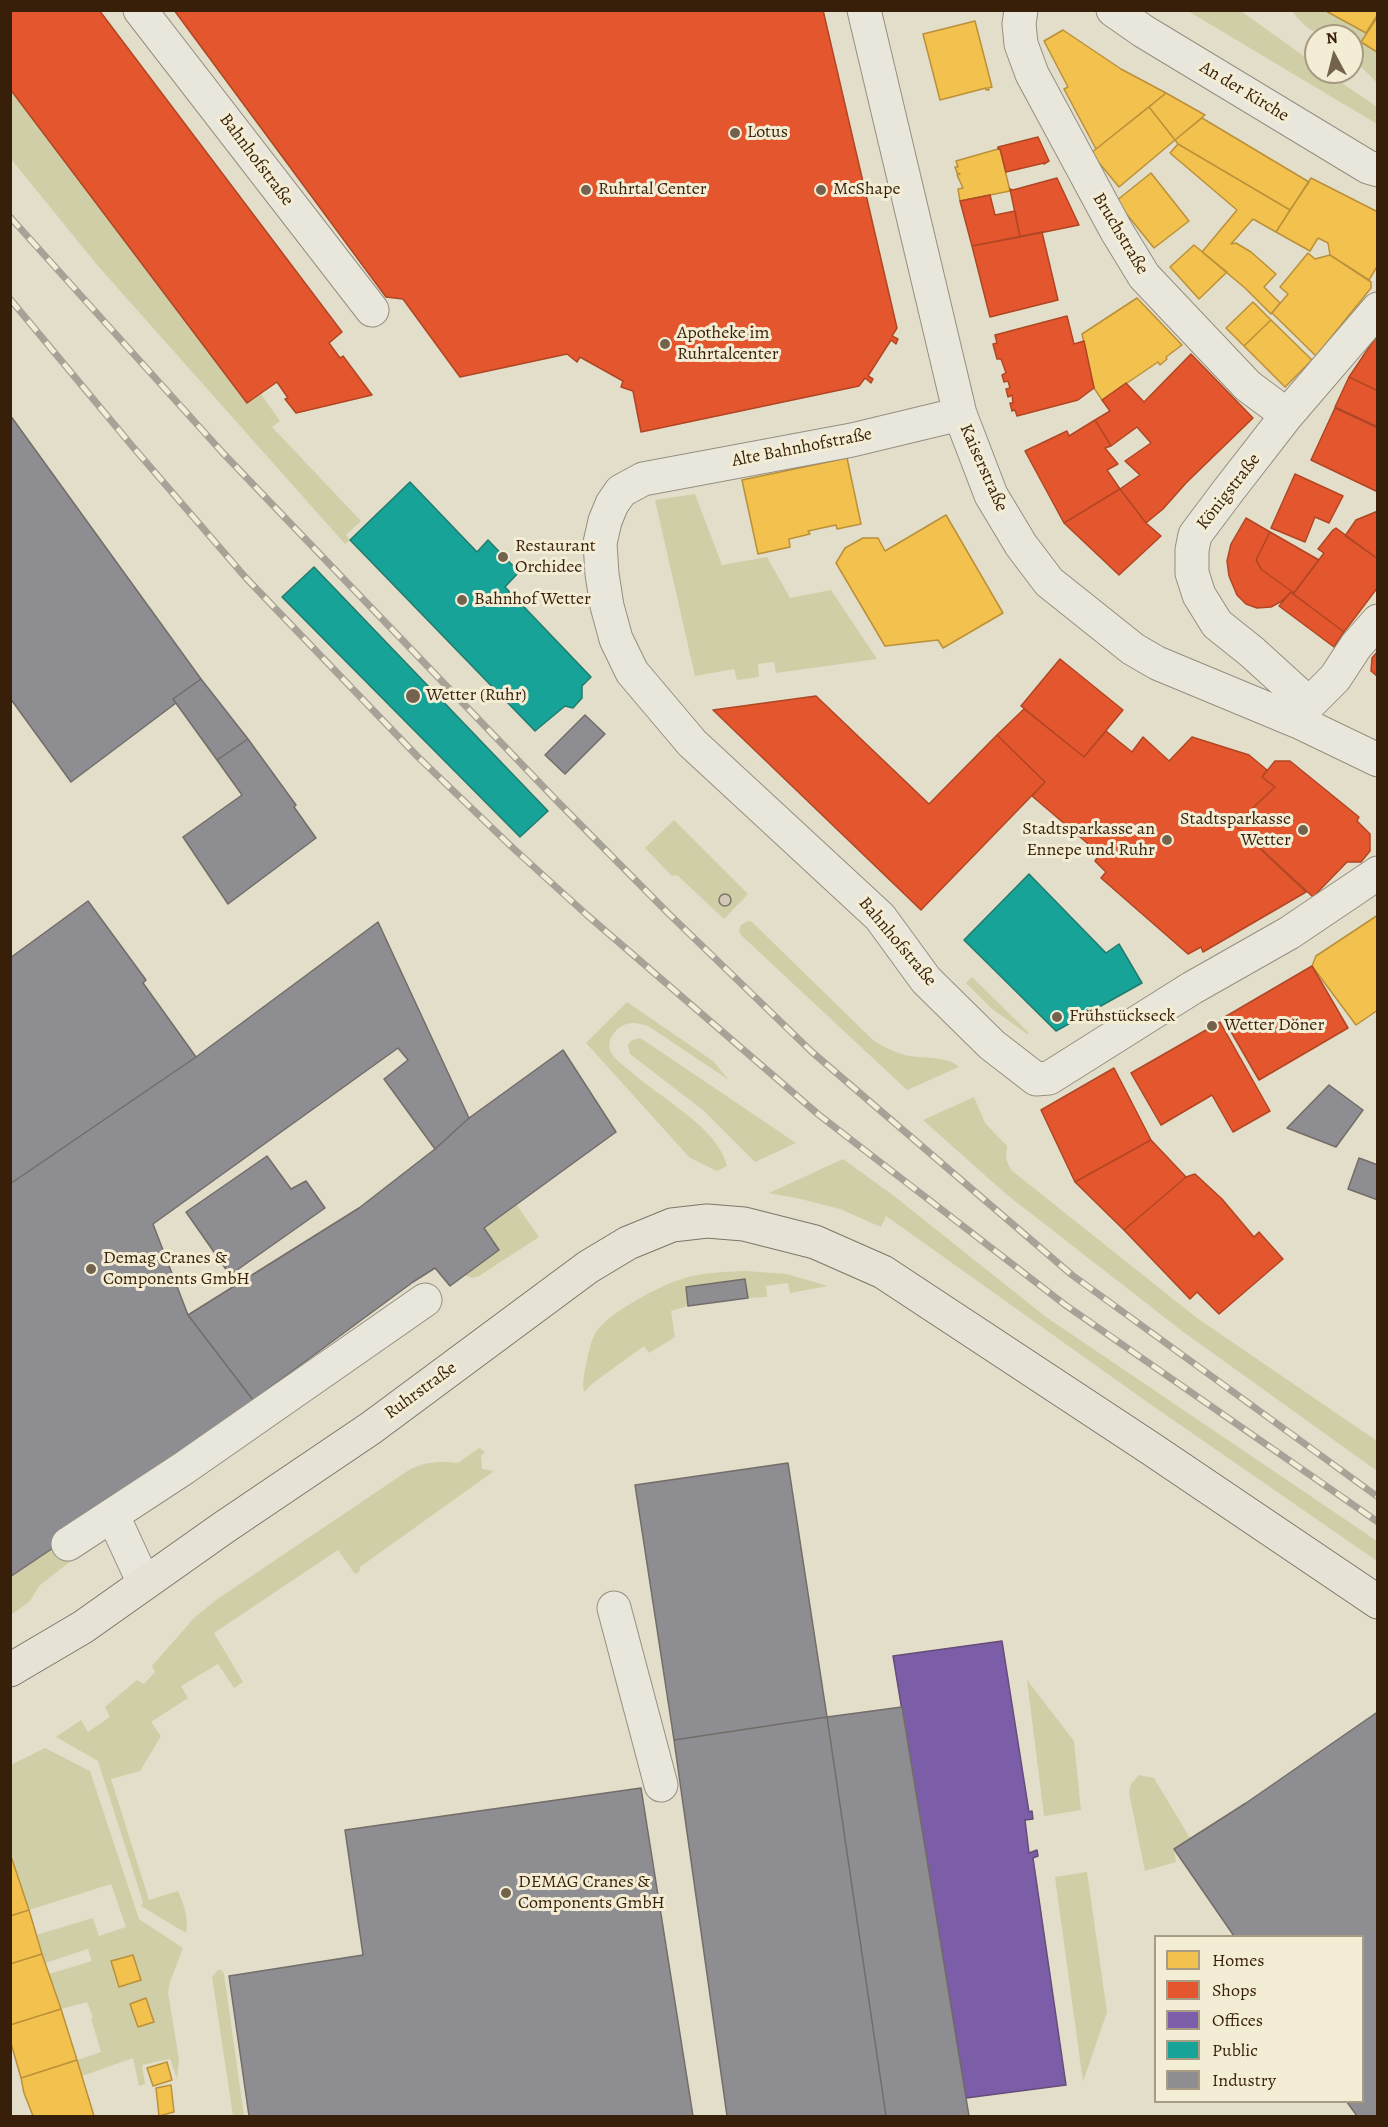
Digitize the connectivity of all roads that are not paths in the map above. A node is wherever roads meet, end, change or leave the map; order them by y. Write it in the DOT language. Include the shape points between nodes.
graph roads {
  1 [pos="140,10"];
  2 [pos="864,10"];
  3 [pos="1021,10"];
  4 [pos="1113,10"];
  5 [pos="1377,170"];
  6 [pos="364,299"];
  7 [pos="1377,309"];
  8 [pos="960,414"];
  9 [pos="1287,416"];
  10 [pos="643,479"];
  11 [pos="1377,621"];
  12 [pos="1304,713"];
  13 [pos="1377,760"];
  14 [pos="1377,873"];
  15 [pos="425,1300"];
  16 [pos="113,1516"];
  17 [pos="68,1544"];
  18 [pos="144,1583"];
  19 [pos="1377,1602"];
  20 [pos="614,1608"];
  21 [pos="10,1670"];
  22 [pos="661,1785"];
  1 -- 6 [label="street, Bahnhofstraße"];
  2 -- 8 [label="street, Kaiserstraße"];
  3 -- 9 [label="street, Bruchstraße" via="1021,44 1032,74 1144,276 1248,386"];
  4 -- 5 [label="street, An der Kirche" via="1171,49"];
  7 -- 9 [label="street, Königstraße"];
  8 -- 10 [label="street, Alte Bahnhofstraße" via="852,440"];
  8 -- 12 [label="street, Kaiserstraße" via="991,495 1049,582 1156,663"];
  9 -- 12 [label="street, Königstraße" via="1195,535 1192,573 1199,595 1217,624 1252,652"];
  10 -- 14 [label="street, Bahnhofstraße" via="621,491 612,504 600,543 607,606 616,639 632,672 692,743 880,917 926,980 992,1045 1036,1078 1049,1078 1192,988 1289,933"];
  11 -- 12 [label="street"];
  12 -- 13 [label="street, Kaiserstraße"];
  15 -- 16 [label="street"];
  16 -- 17 [label="street"];
  16 -- 18 [label="street"];
  18 -- 19 [label="main road, Ruhrstraße" via="371,1428 588,1267 628,1243 672,1225 707,1221 744,1224 814,1242 883,1272"];
  18 -- 21 [label="main road, Ruhrstraße" via="83,1627"];
  20 -- 22 [label="street"];
}
